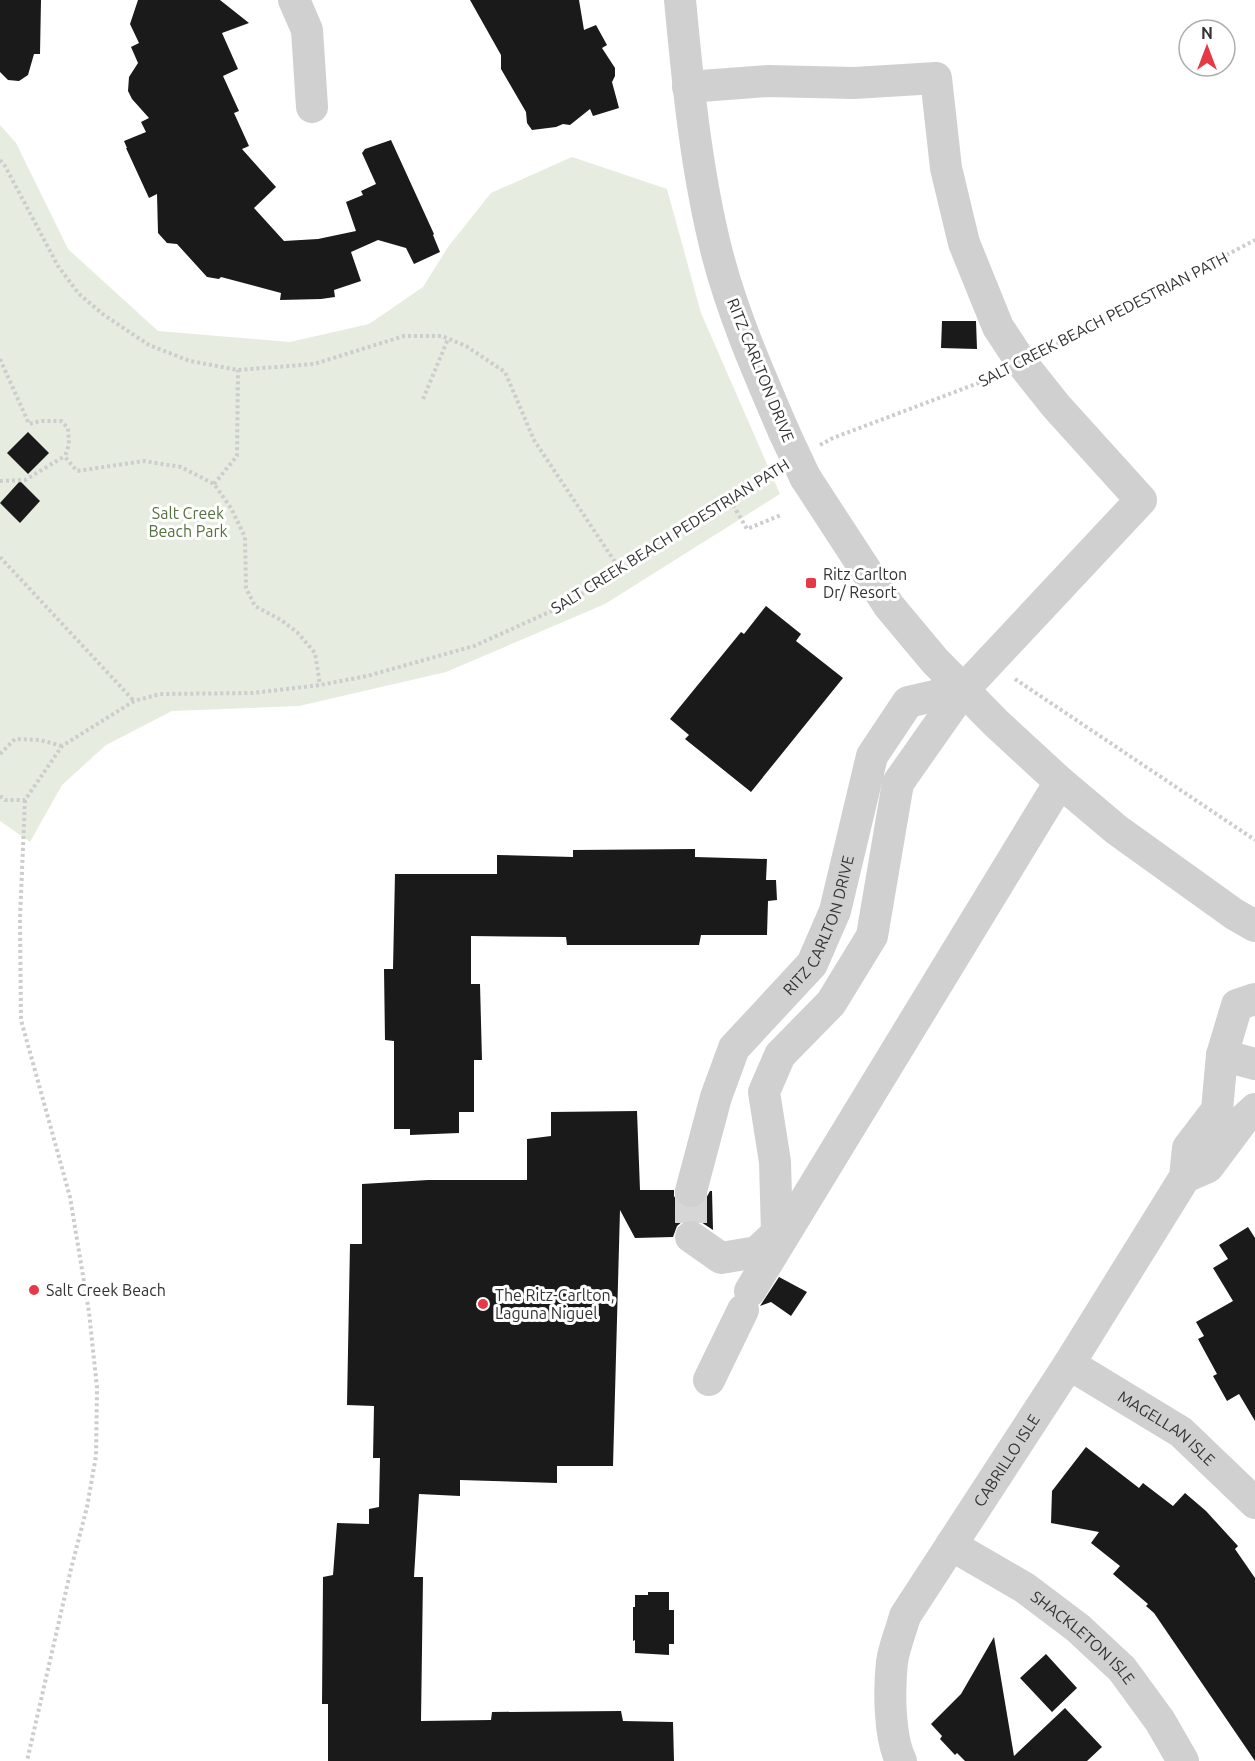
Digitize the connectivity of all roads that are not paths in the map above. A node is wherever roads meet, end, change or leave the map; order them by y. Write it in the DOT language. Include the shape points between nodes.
graph roads {
  1 [pos="294,0"];
  2 [pos="680,0"];
  3 [pos="688,87"];
  4 [pos="312,107"];
  5 [pos="964,689"];
  6 [pos="1060,782"];
  7 [pos="1255,926"];
  8 [pos="1255,999"];
  9 [pos="1222,1055"];
  10 [pos="1255,1064"];
  11 [pos="1242,1116"];
  12 [pos="691,1191"];
  13 [pos="692,1237"];
  14 [pos="1069,1364"];
  15 [pos="709,1380"];
  16 [pos="1255,1503"];
  17 [pos="951,1545"];
  18 [pos="893,1758"];
  19 [pos="1183,1761"];
  1 -- 4 [label="street" via="307,30"];
  2 -- 3 [label="street, RITZ CARLTON DRIVE"];
  3 -- 5 [label="street, RITZ CARLTON DRIVE, bridge" via="717,254 748,347 784,432 809,464 889,606"];
  3 -- 5 [label="street" via="768,81 854,83 936,78 946,168 964,243 998,327 1056,406 1141,500"];
  5 -- 6 [label="street, RITZ CARLTON DRIVE"];
  5 -- 12 [label="street, RITZ CARLTON DRIVE" via="908,702 872,756 835,911 812,964 734,1048 716,1097"];
  5 -- 13 [label="street" via="898,783 872,936 831,1003 780,1055 764,1092 775,1162 777,1233 757,1252 721,1258"];
  6 -- 7 [label="street, RITZ CARLTON DRIVE" via="1117,830"];
  6 -- 15 [label="street" via="746,1300"];
  8 -- 9 [label="street, CABRILLO ISLE" via="1237,1005"];
  9 -- 10 [label="street"];
  9 -- 11 [label="street, CABRILLO ISLE"];
  11 -- 14 [label="street, CABRILLO ISLE" via="1188,1148 1185,1177"];
  14 -- 16 [label="street, MAGELLAN ISLE" via="1181,1432"];
  14 -- 17 [label="street, CABRILLO ISLE"];
  17 -- 18 [label="street, CABRILLO ISLE" via="906,1616 892,1661"];
  17 -- 19 [label="street, SHACKLETON ISLE" via="1025,1588 1078,1628 1122,1669"];
}
